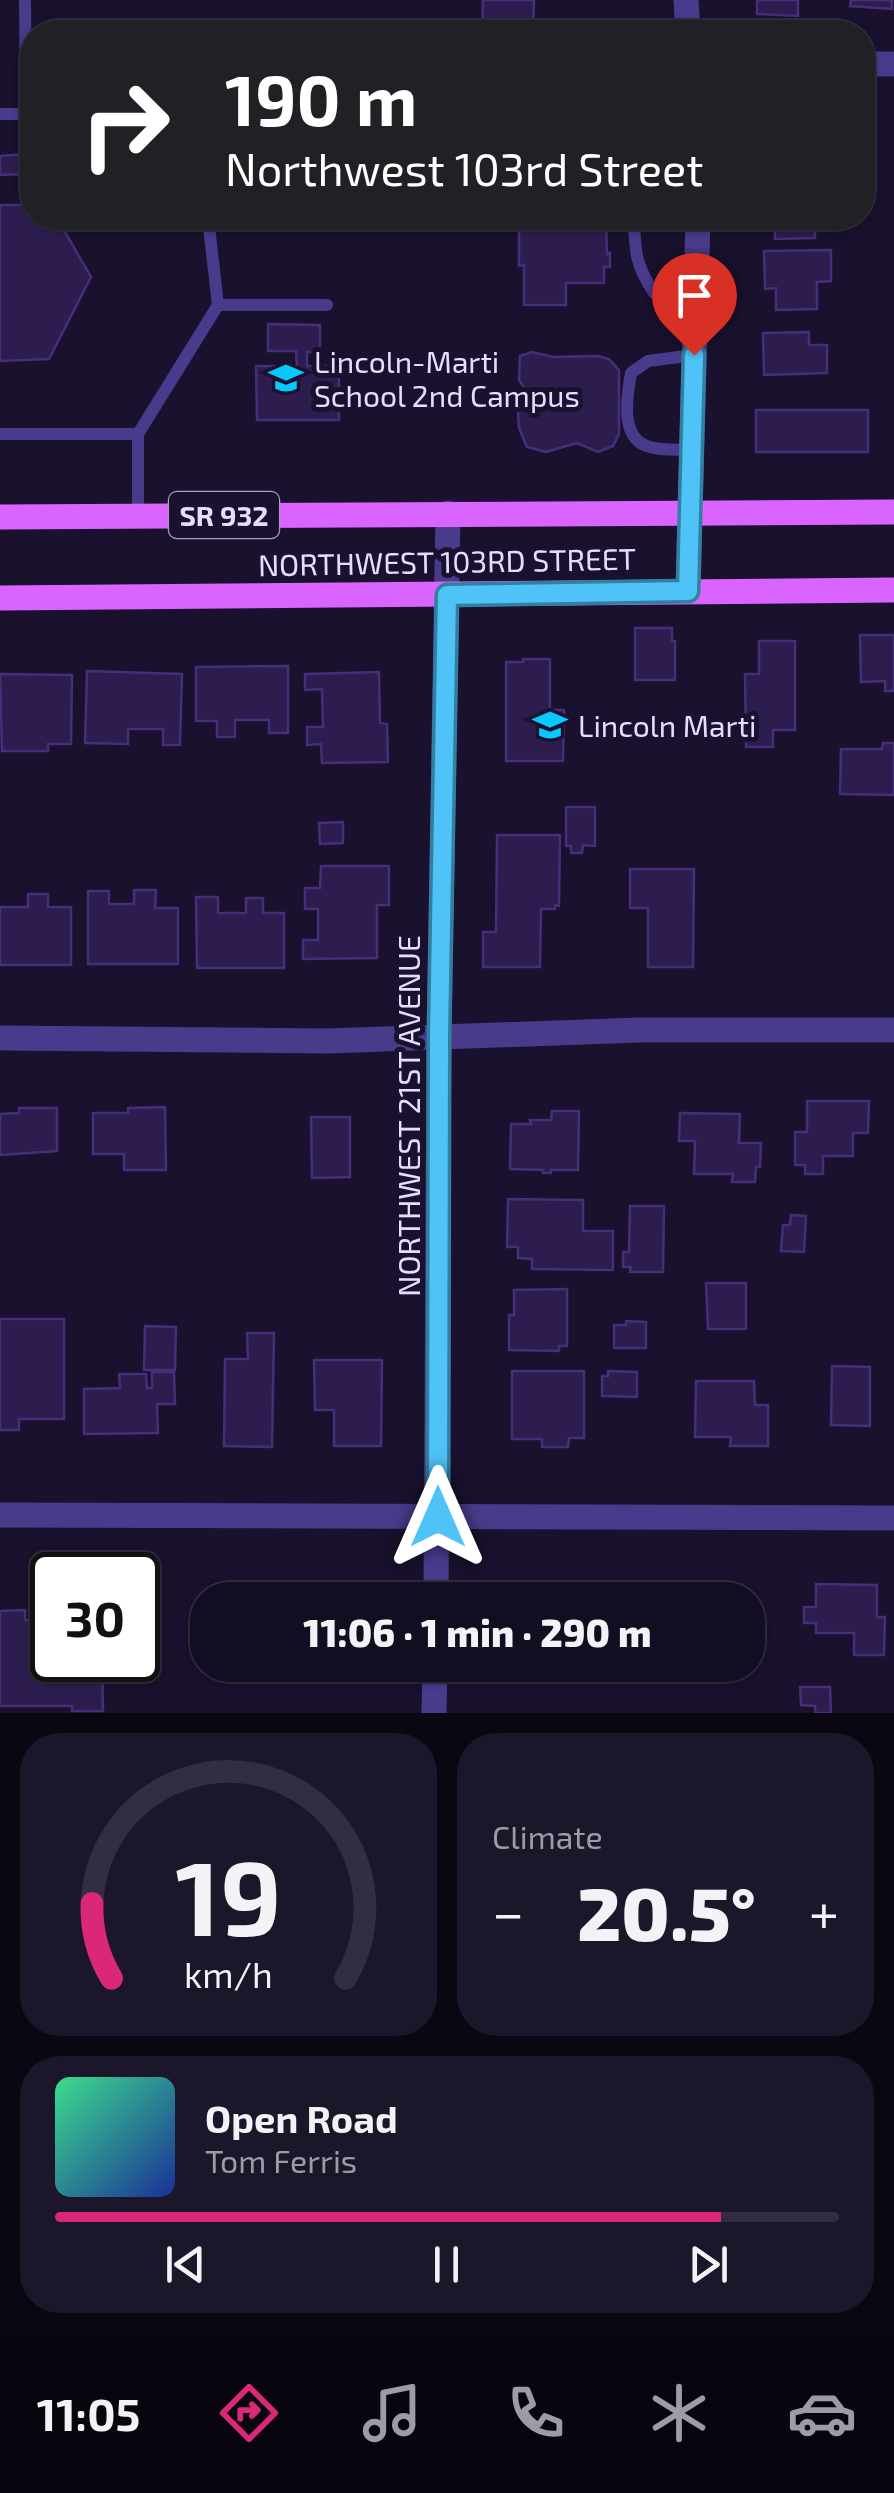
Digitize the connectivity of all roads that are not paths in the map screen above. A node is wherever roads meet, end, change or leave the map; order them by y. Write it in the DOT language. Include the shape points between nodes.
graph roads {
  1 [pos="209,230"];
  2 [pos="634,230"];
  3 [pos="698,230"];
  4 [pos="696,297"];
  5 [pos="218,305"];
  6 [pos="326,305"];
  7 [pos="694,355"];
  8 [pos="0,434"];
  9 [pos="138,434"];
  10 [pos="692,450"];
  11 [pos="894,512"];
  12 [pos="448,513"];
  13 [pos="690,513"];
  14 [pos="138,516"];
  15 [pos="0,517"];
  16 [pos="894,590"];
  17 [pos="688,591"];
  18 [pos="447,595"];
  19 [pos="0,598"];
  20 [pos="894,1030"];
  21 [pos="439,1036"];
  22 [pos="0,1038"];
  23 [pos="0,1515"];
  24 [pos="438,1517"];
  25 [pos="894,1518"];
  26 [pos="436,1582"];
  27 [pos="435,1682"];
  28 [pos="434,1713"];
  1 -- 5 [label="lane"];
  2 -- 4 [label="lane" via="635,254 654,293"];
  3 -- 4 [label="street"];
  4 -- 7 [label="street"];
  5 -- 6 [label="lane"];
  5 -- 9 [label="lane"];
  7 -- 10 [label="street"];
  7 -- 10 [label="lane" via="648,361 632,373 628,394 634,438 646,447"];
  8 -- 9 [label="lane"];
  9 -- 14 [label="lane"];
  10 -- 13 [label="street"];
  11 -- 13 [label="main road, NORTHWEST 103RD STREET / SR 932"];
  12 -- 13 [label="main road, NORTHWEST 103RD STREET / SR 932"];
  12 -- 14 [label="main road, NORTHWEST 103RD STREET / SR 932"];
  12 -- 18 [label="street, NORTHWEST 21ST AVENUE"];
  13 -- 17 [label="street"];
  14 -- 15 [label="main road, NORTHWEST 103RD STREET / SR 932"];
  16 -- 17 [label="main road, NORTHWEST 103RD STREET"];
  17 -- 18 [label="main road, NORTHWEST 103RD STREET"];
  18 -- 19 [label="main road, NORTHWEST 103RD STREET"];
  18 -- 21 [label="street, NORTHWEST 21ST AVENUE"];
  20 -- 21 [label="street"];
  21 -- 22 [label="street"];
  21 -- 24 [label="street, NORTHWEST 21ST AVENUE"];
  23 -- 24 [label="street"];
  24 -- 25 [label="street"];
  24 -- 26 [label="street, NORTHWEST 21ST AVENUE"];
  27 -- 28 [label="street"];
}
